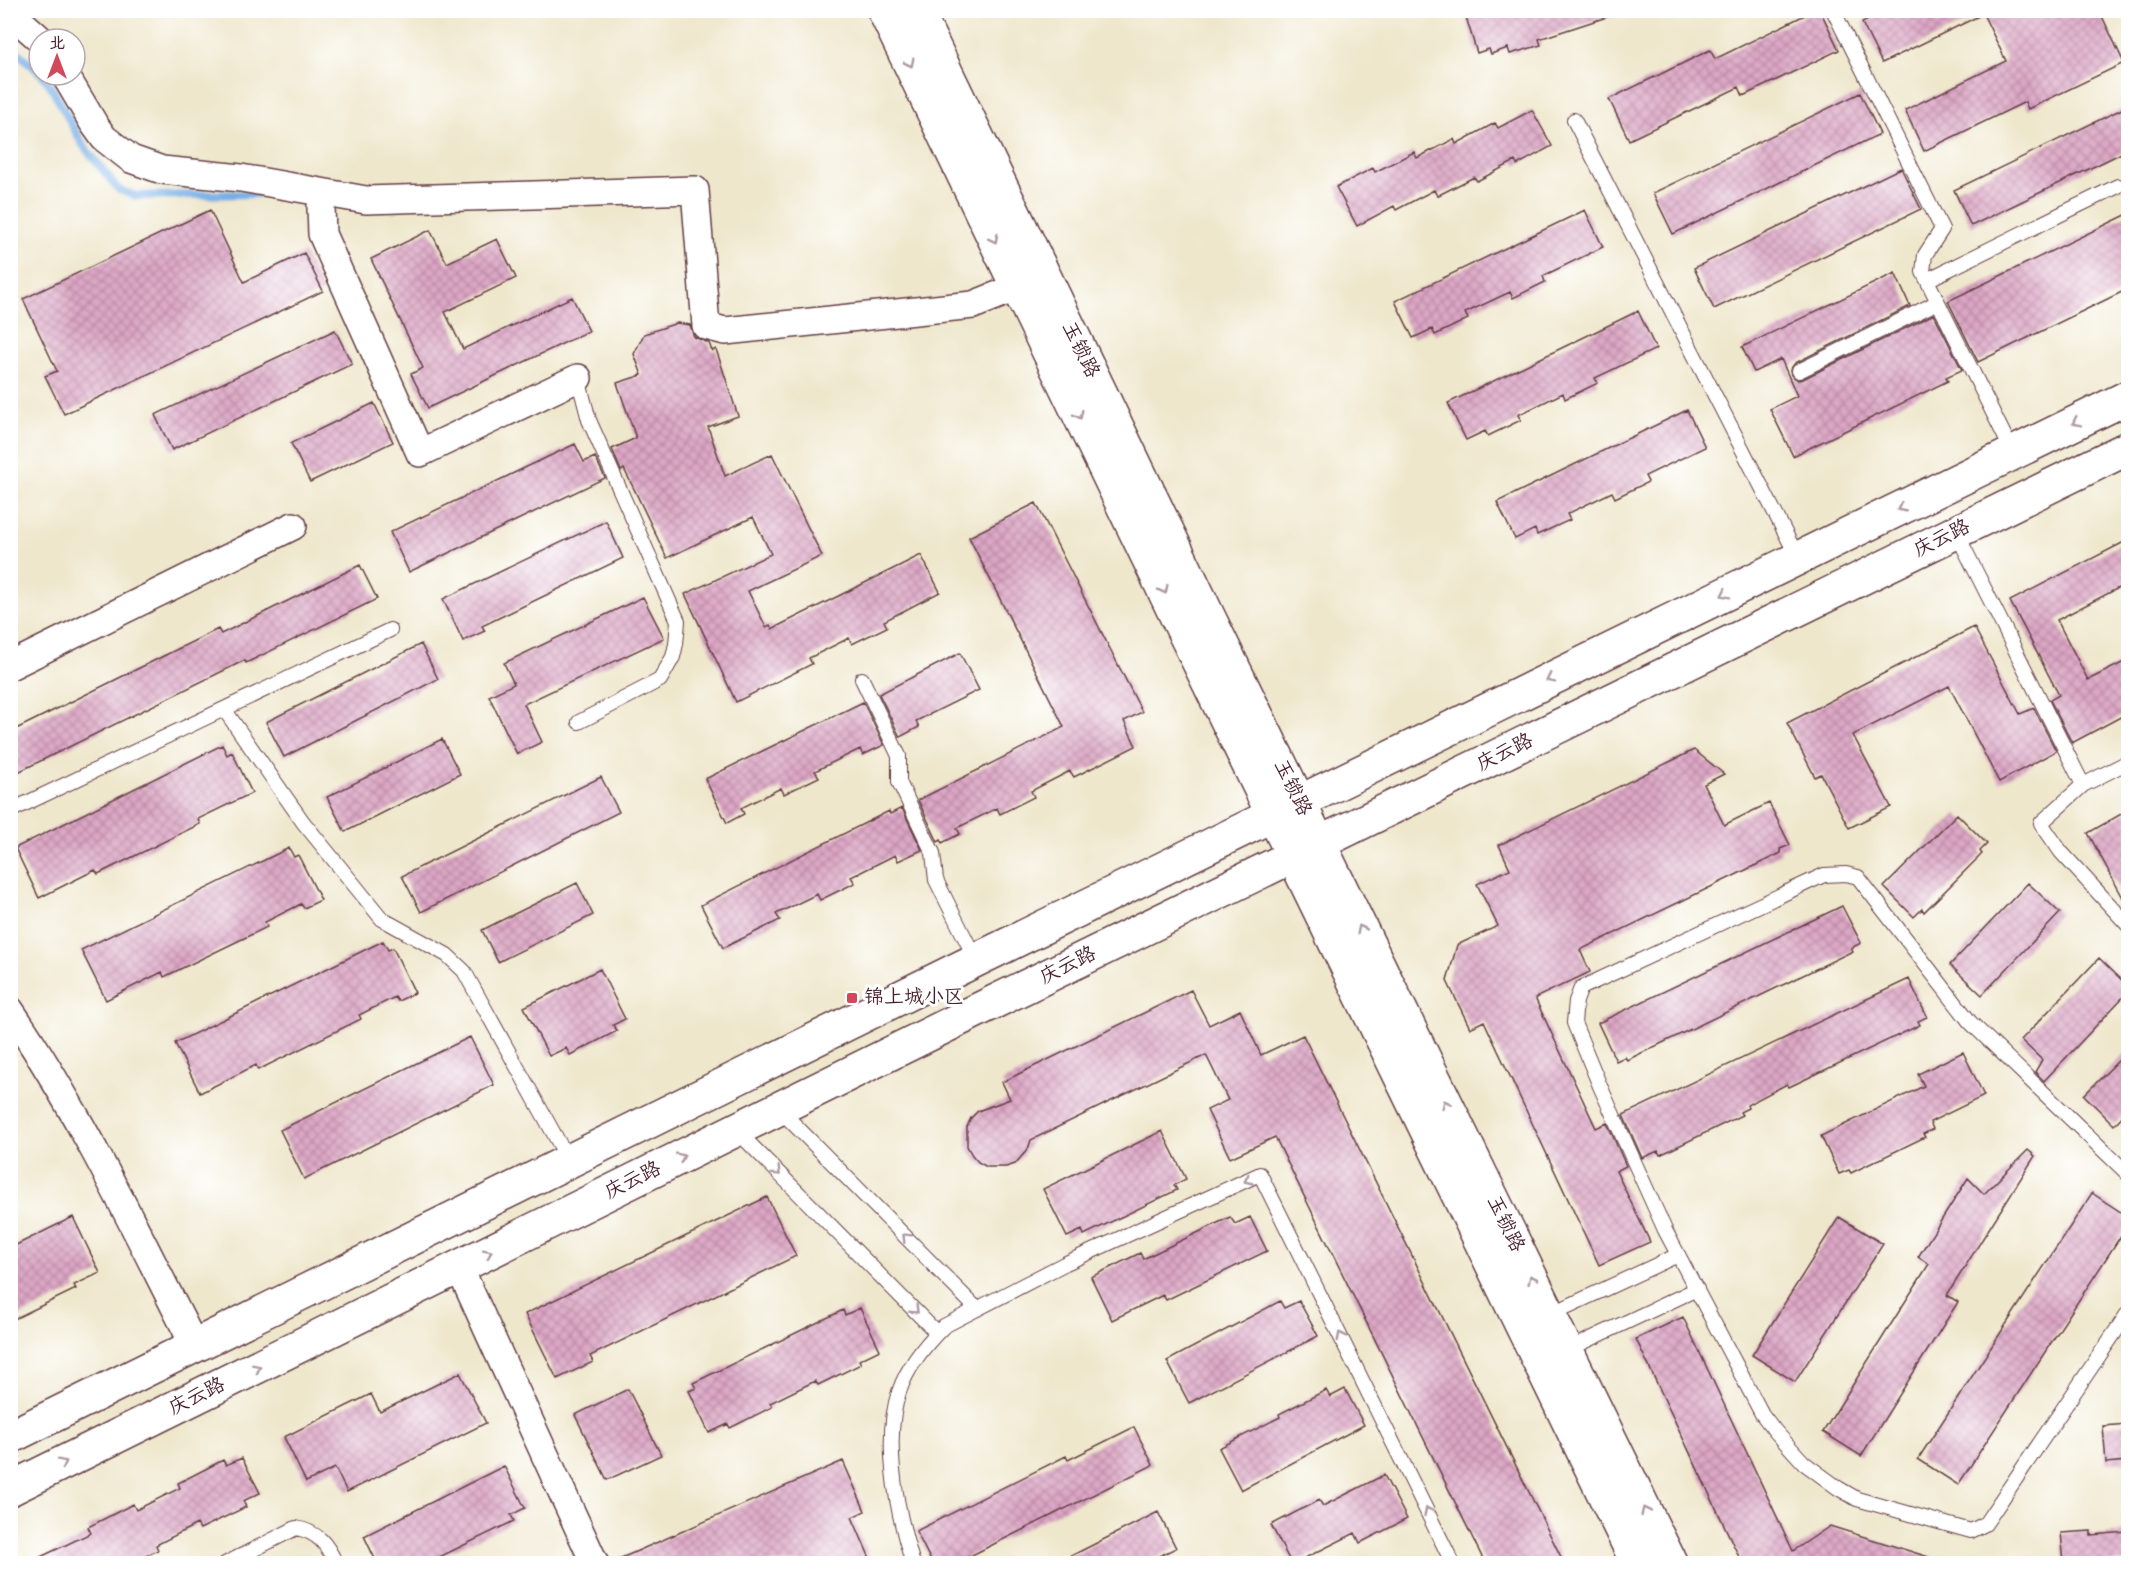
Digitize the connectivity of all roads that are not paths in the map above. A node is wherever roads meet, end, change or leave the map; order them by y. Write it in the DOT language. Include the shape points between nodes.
graph roads {
  1 [pos="884,10"];
  2 [pos="916,10"];
  3 [pos="1833,10"];
  4 [pos="72,87"];
  5 [pos="1574,120"];
  6 [pos="2118,186"];
  7 [pos="325,193"];
  8 [pos="1927,280"];
  9 [pos="1018,287"];
  10 [pos="1938,302"];
  11 [pos="1800,371"];
  12 [pos="578,378"];
  13 [pos="2128,397"];
  14 [pos="2128,448"];
  15 [pos="2013,453"];
  16 [pos="293,526"];
  17 [pos="1956,532"];
  18 [pos="1798,558"];
  19 [pos="390,630"];
  20 [pos="10,666"];
  21 [pos="861,679"];
  22 [pos="224,710"];
  23 [pos="579,722"];
  24 [pos="2128,762"];
  25 [pos="2083,785"];
  26 [pos="1286,808"];
  27 [pos="12,810"];
  28 [pos="1306,850"];
  29 [pos="2128,925"];
  30 [pos="976,960"];
  31 [pos="10,1010"];
  32 [pos="779,1109"];
  33 [pos="736,1130"];
  34 [pos="569,1161"];
  35 [pos="2128,1174"];
  36 [pos="1678,1255"];
  37 [pos="459,1268"];
  38 [pos="1697,1289"];
  39 [pos="976,1309"];
  40 [pos="2128,1313"];
  41 [pos="1550,1315"];
  42 [pos="937,1333"];
  43 [pos="195,1347"];
  44 [pos="1567,1350"];
  45 [pos="10,1437"];
  46 [pos="10,1489"];
  47 [pos="225,1563"];
  48 [pos="336,1563"];
  49 [pos="595,1563"];
  50 [pos="913,1563"];
  51 [pos="1453,1563"];
  52 [pos="1638,1563"];
  53 [pos="1671,1563"];
  1 -- 9 [label="main road, 玉锁路, one-way"];
  2 -- 26 [label="main road, 玉锁路"];
  3 -- 8 [label="lane" via="1942,229 1924,255 1923,273"];
  4 -- 7 [label="street" via="104,138 146,166"];
  5 -- 18 [label="lane"];
  6 -- 8 [label="lane"];
  7 -- 9 [label="street" via="366,200 695,190 706,326 725,332 973,305"];
  7 -- 12 [label="street" via="322,234 420,453"];
  8 -- 10 [label="lane"];
  9 -- 26 [label="main road, 玉锁路, one-way"];
  10 -- 11 [label="lane"];
  10 -- 15 [label="lane"];
  12 -- 23 [label="lane" via="589,420 678,621 673,657 660,680"];
  13 -- 15 [label="main road, one-way"];
  14 -- 17 [label="main road, 庆云路"];
  15 -- 18 [label="main road, one-way"];
  16 -- 20 [label="street"];
  17 -- 25 [label="lane"];
  17 -- 28 [label="main road, 庆云路"];
  18 -- 26 [label="main road, one-way"];
  19 -- 22 [label="lane"];
  21 -- 30 [label="lane" via="899,756 899,782 933,853 936,880"];
  22 -- 27 [label="lane"];
  22 -- 34 [label="lane" via="303,822 382,919 447,955 464,971"];
  24 -- 25 [label="lane"];
  25 -- 29 [label="lane" via="2041,823 2061,852"];
  26 -- 28 [label="main road, 玉锁路"];
  26 -- 30 [label="main road"];
  28 -- 32 [label="main road, 庆云路"];
  41 -- 28 [label="main road, 玉锁路, one-way"];
  28 -- 52 [label="main road, 玉锁路"];
  30 -- 34 [label="main road"];
  31 -- 43 [label="street" via="91,1143"];
  32 -- 33 [label="main road, 庆云路"];
  39 -- 32 [label="lane, one-way"];
  37 -- 33 [label="main road, 庆云路, one-way"];
  33 -- 42 [label="lane, one-way"];
  34 -- 43 [label="main road"];
  35 -- 36 [label="lane" via="1970,1022 1858,878 1824,874 1581,988 1576,1001 1574,1023"];
  36 -- 38 [label="lane"];
  36 -- 41 [label="lane"];
  46 -- 37 [label="main road, 庆云路, one-way"];
  37 -- 49 [label="street"];
  38 -- 40 [label="lane" via="1762,1414 1804,1463 1857,1499 1971,1531 1985,1524"];
  38 -- 44 [label="lane"];
  39 -- 42 [label="lane"];
  51 -- 39 [label="lane, one-way" via="1260,1174"];
  41 -- 44 [label="main road, 玉锁路"];
  42 -- 50 [label="lane" via="909,1369 891,1423 895,1495"];
  43 -- 45 [label="main road"];
  53 -- 44 [label="main road, 玉锁路, one-way"];
  47 -- 48 [label="lane" via="296,1528 308,1530 328,1545"];
}
